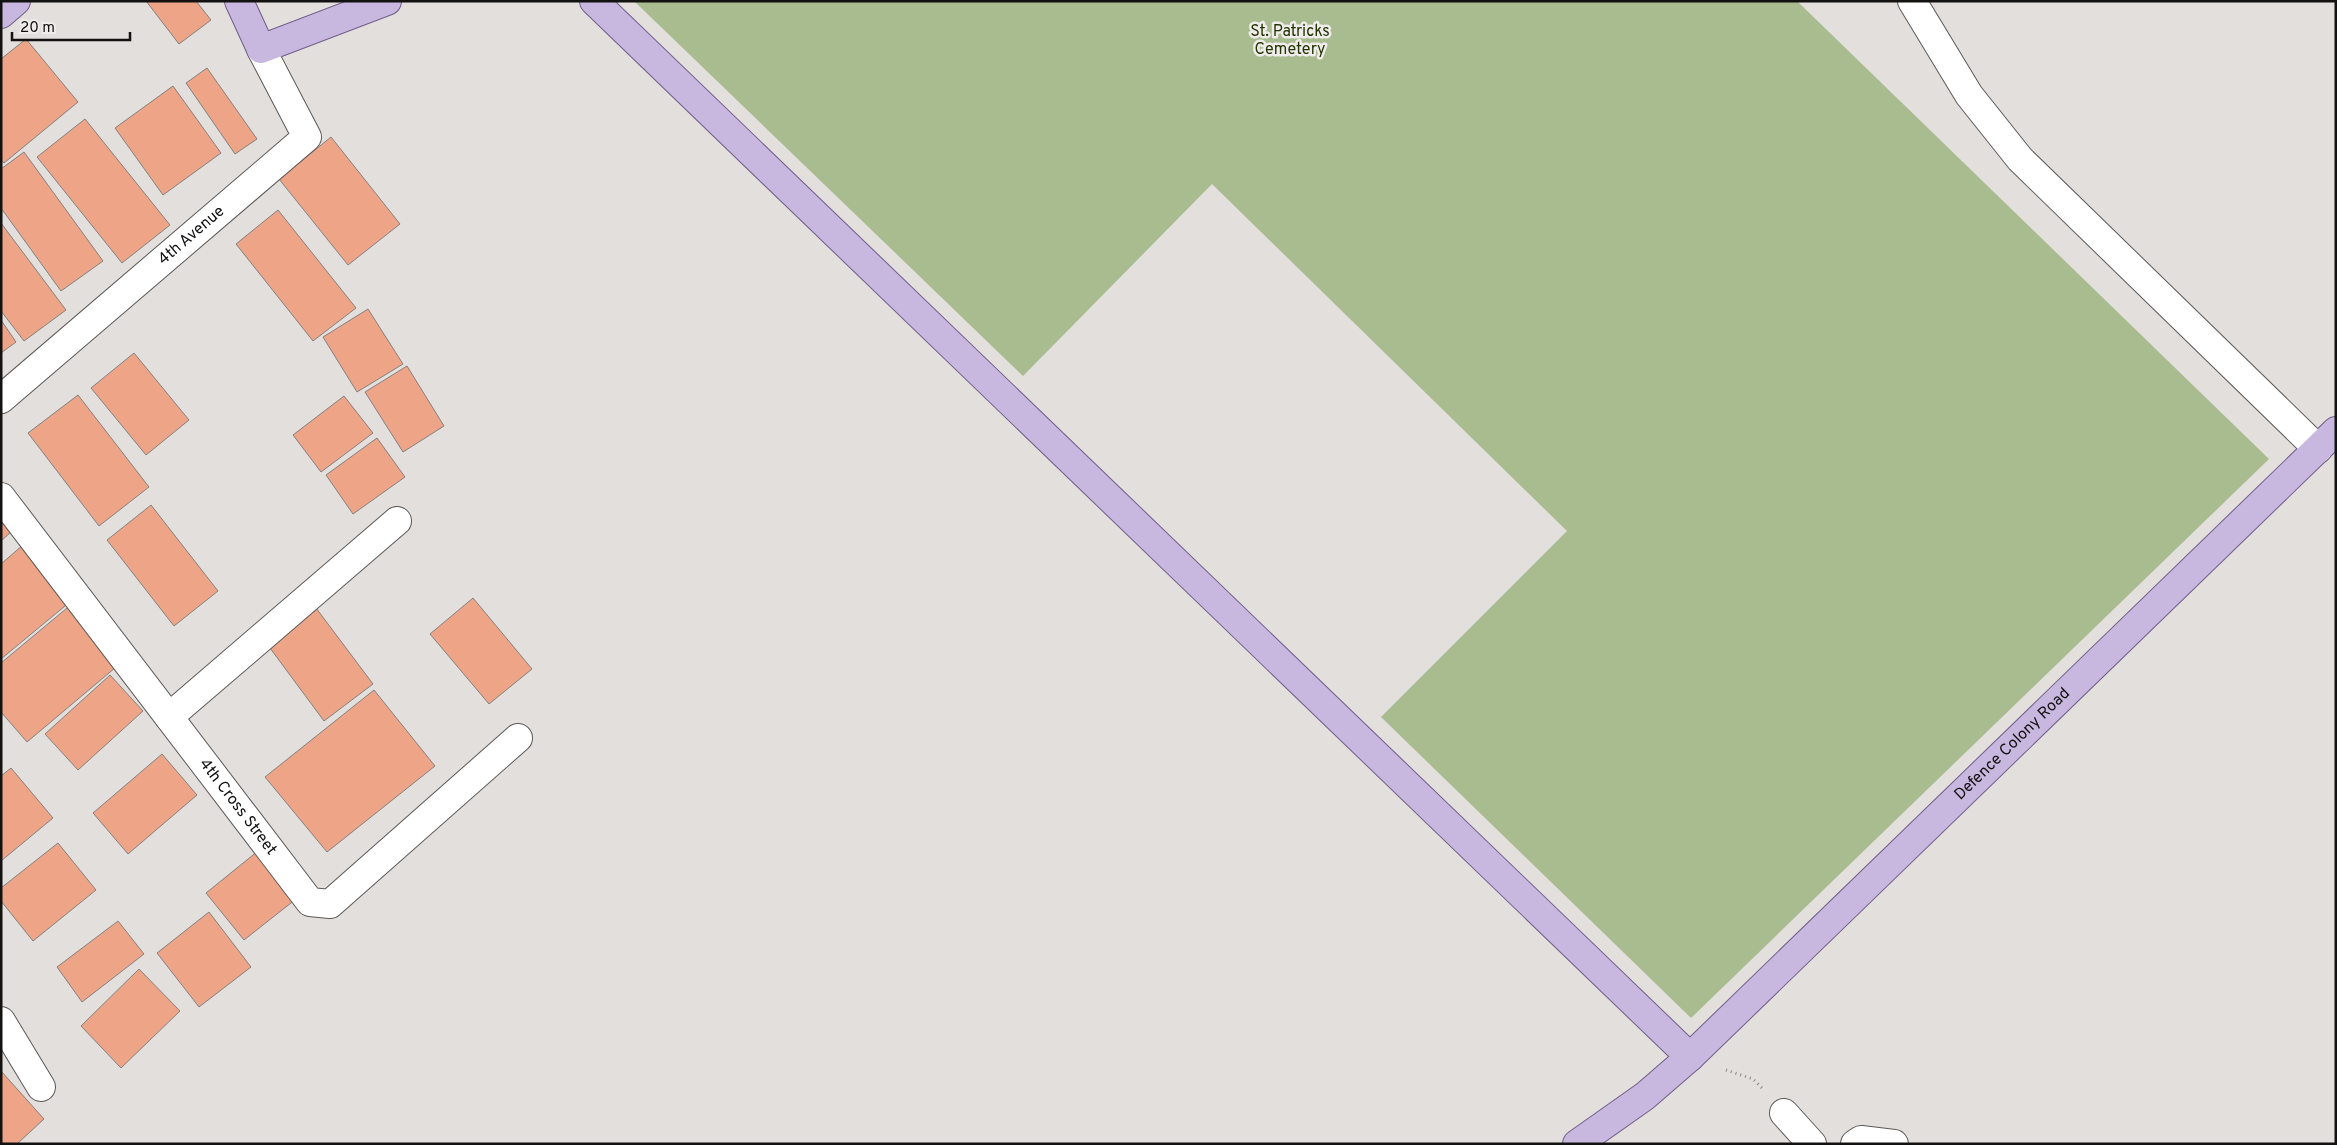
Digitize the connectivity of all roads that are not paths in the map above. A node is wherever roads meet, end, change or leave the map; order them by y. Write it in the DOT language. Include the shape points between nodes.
graph roads {
  1 [pos="16,1"];
  2 [pos="239,1"];
  3 [pos="386,1"];
  4 [pos="594,1"];
  5 [pos="1912,1"];
  6 [pos="1,14"];
  7 [pos="261,49"];
  8 [pos="1,399"];
  9 [pos="2327,440"];
  10 [pos="1,497"];
  11 [pos="397,521"];
  12 [pos="169,717"];
  13 [pos="518,738"];
  14 [pos="1,1021"];
  15 [pos="1690,1058"];
  16 [pos="41,1087"];
  17 [pos="1784,1113"];
  18 [pos="1577,1144"];
  19 [pos="1812,1144"];
  20 [pos="1855,1144"];
  21 [pos="1894,1144"];
  1 -- 6 [label="main road"];
  2 -- 7 [label="main road"];
  3 -- 7 [label="main road"];
  4 -- 15 [label="main road"];
  5 -- 9 [label="street" via="1969,95 2020,159"];
  7 -- 8 [label="street, 4th Avenue" via="307,137"];
  9 -- 15 [label="main road, Defence Colony Road"];
  10 -- 12 [label="street, 4th Cross Street"];
  11 -- 12 [label="street"];
  12 -- 13 [label="street, 4th Cross Street" via="310,902 330,904"];
  14 -- 16 [label="street"];
  15 -- 18 [label="main road, Defence Colony Road" via="1645,1096"];
  17 -- 19 [label="street"];
  20 -- 21 [label="street" via="1861,1140"];
}
